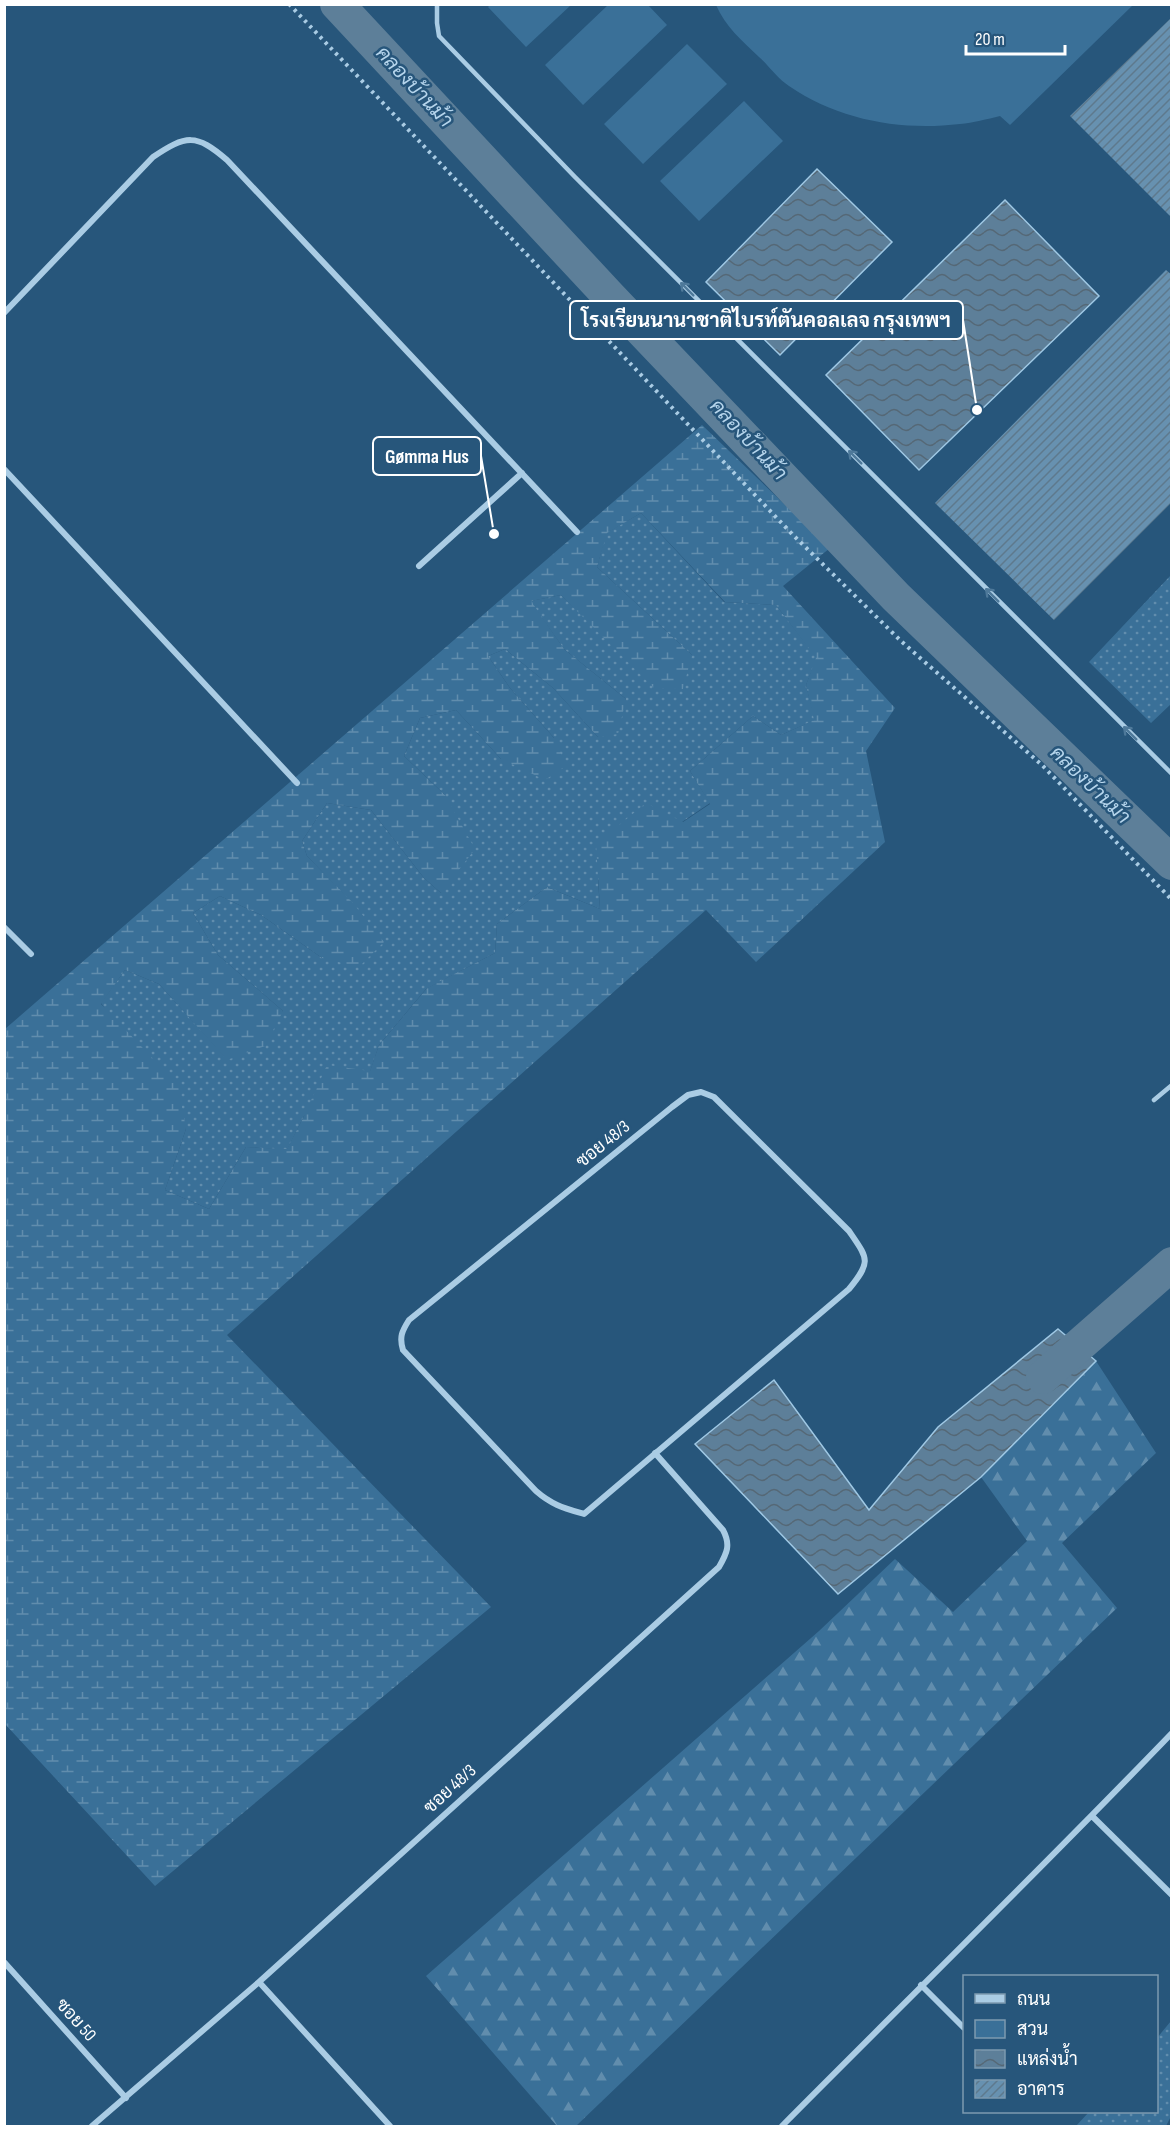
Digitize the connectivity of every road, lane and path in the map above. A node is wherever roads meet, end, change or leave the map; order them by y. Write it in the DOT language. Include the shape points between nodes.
graph roads {
  1 [pos="289,4"];
  2 [pos="437,4"];
  3 [pos="4,313"];
  4 [pos="4,469"];
  5 [pos="522,473"];
  6 [pos="577,532"];
  7 [pos="419,566"];
  8 [pos="1172,774"];
  9 [pos="297,783"];
  10 [pos="1172,900"];
  11 [pos="4,927"];
  12 [pos="31,954"];
  13 [pos="1172,1084"];
  14 [pos="1154,1101"];
  15 [pos="655,1453"];
  16 [pos="1172,1733"];
  17 [pos="1092,1816"];
  18 [pos="1172,1895"];
  19 [pos="4,1962"];
  20 [pos="259,1982"];
  21 [pos="921,1985"];
  22 [pos="963,2027"];
  23 [pos="126,2098"];
  24 [pos="92,2127"];
  25 [pos="390,2127"];
  26 [pos="783,2127"];
  1 -- 10 [label="path" via="792,534 902,642 1042,765"];
  8 -- 2 [label="lane, one-way" via="439,36"];
  3 -- 5 [label="street" via="153,157 176,142 208,144"];
  4 -- 9 [label="street"];
  5 -- 6 [label="street"];
  5 -- 7 [label="street"];
  11 -- 12 [label="street"];
  13 -- 14 [label="lane"];
  15 -- 15 [label="street, ซอย 48/3" via="584,1514 550,1503 404,1350 402,1331 409,1320 672,1107 688,1095 701,1092 714,1097 849,1231 865,1255 864,1266 849,1289"];
  15 -- 20 [label="street, ซอย 48/3" via="723,1530 729,1541 719,1567"];
  16 -- 17 [label="street"];
  17 -- 18 [label="street"];
  17 -- 21 [label="street"];
  19 -- 23 [label="street, ซอย 50"];
  20 -- 23 [label="street, ซอย 48/3"];
  20 -- 25 [label="street"];
  21 -- 22 [label="street"];
  21 -- 26 [label="street"];
  23 -- 24 [label="street, ซอย 48/3"];
}
